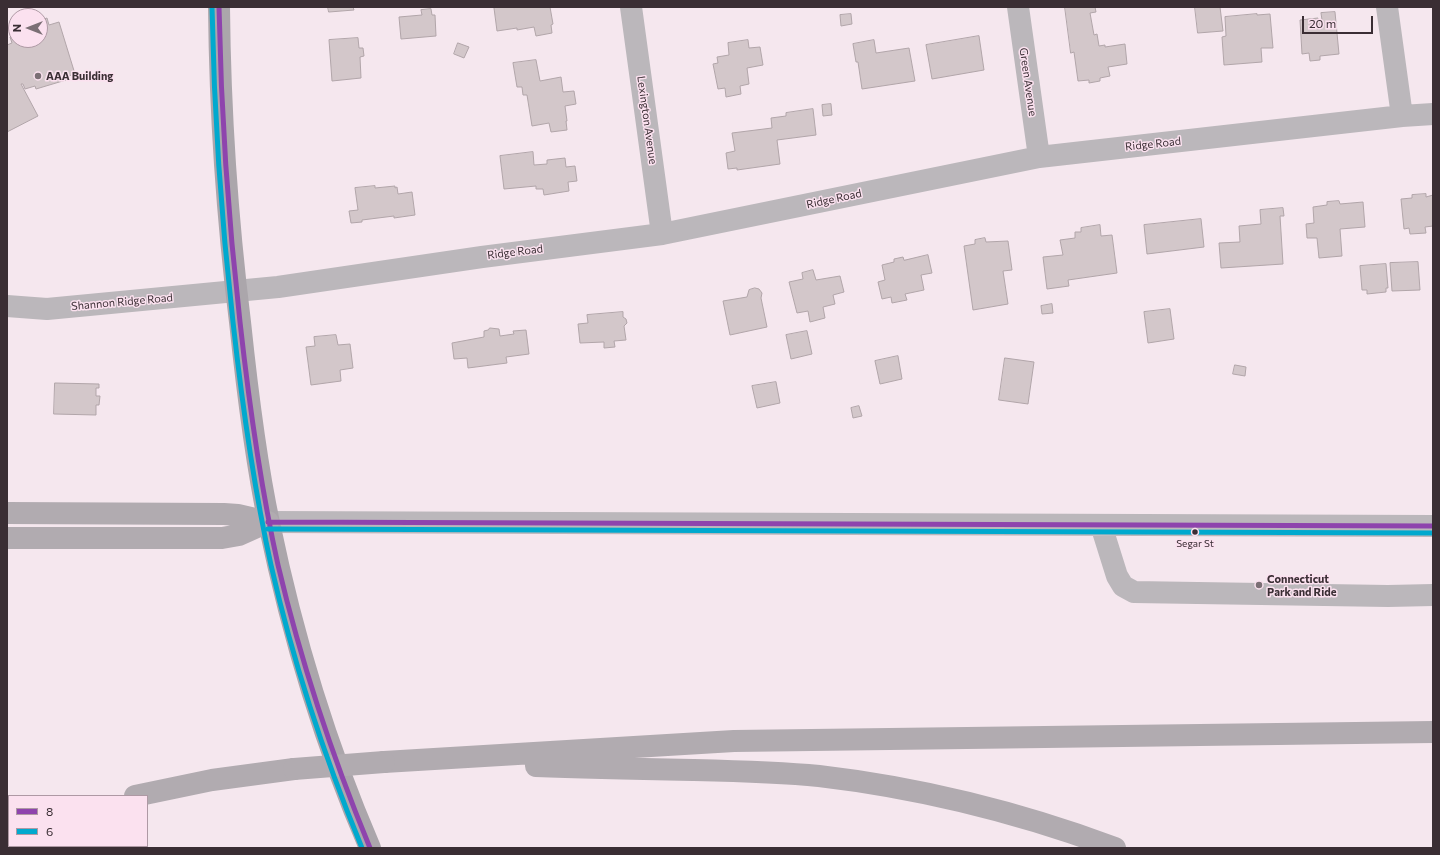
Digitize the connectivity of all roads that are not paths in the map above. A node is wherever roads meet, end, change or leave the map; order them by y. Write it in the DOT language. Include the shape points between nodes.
graph roads {
  1 [pos="219,7"];
  2 [pos="631,7"];
  3 [pos="1018,7"];
  4 [pos="1387,7"];
  5 [pos="1433,114"];
  6 [pos="1402,116"];
  7 [pos="1039,157"];
  8 [pos="662,234"];
  9 [pos="236,292"];
  10 [pos="7,306"];
  11 [pos="7,513"];
  12 [pos="268,522"];
  13 [pos="1101,525"];
  14 [pos="1433,526"];
  15 [pos="7,538"];
  16 [pos="1433,595"];
  17 [pos="1433,732"];
  18 [pos="384,762"];
  19 [pos="140,795"];
  20 [pos="370,848"];
  21 [pos="1115,848"];
  1 -- 9 [label="main road" via="223,131"];
  2 -- 8 [label="street, Lexington Avenue"];
  3 -- 7 [label="street, Green Avenue"];
  4 -- 6 [label="street"];
  5 -- 6 [label="street, Ridge Road"];
  6 -- 7 [label="street, Ridge Road"];
  7 -- 8 [label="street, Ridge Road"];
  8 -- 9 [label="street, Ridge Road"];
  9 -- 10 [label="street, Shannon Ridge Road" via="47,309"];
  9 -- 12 [label="main road"];
  11 -- 12 [label="highway" via="224,514"];
  12 -- 13 [label="street"];
  12 -- 15 [label="highway" via="239,535 222,538"];
  12 -- 20 [label="main road" via="306,670 331,747"];
  13 -- 14 [label="street"];
  13 -- 16 [label="street" via="1117,576 1123,586 1134,592"];
  17 -- 18 [label="highway" via="734,741"];
  18 -- 19 [label="highway, bridge" via="294,769 212,780"];
  18 -- 21 [label="highway" via="734,771 818,776 908,789 988,807 1072,832"];
}
